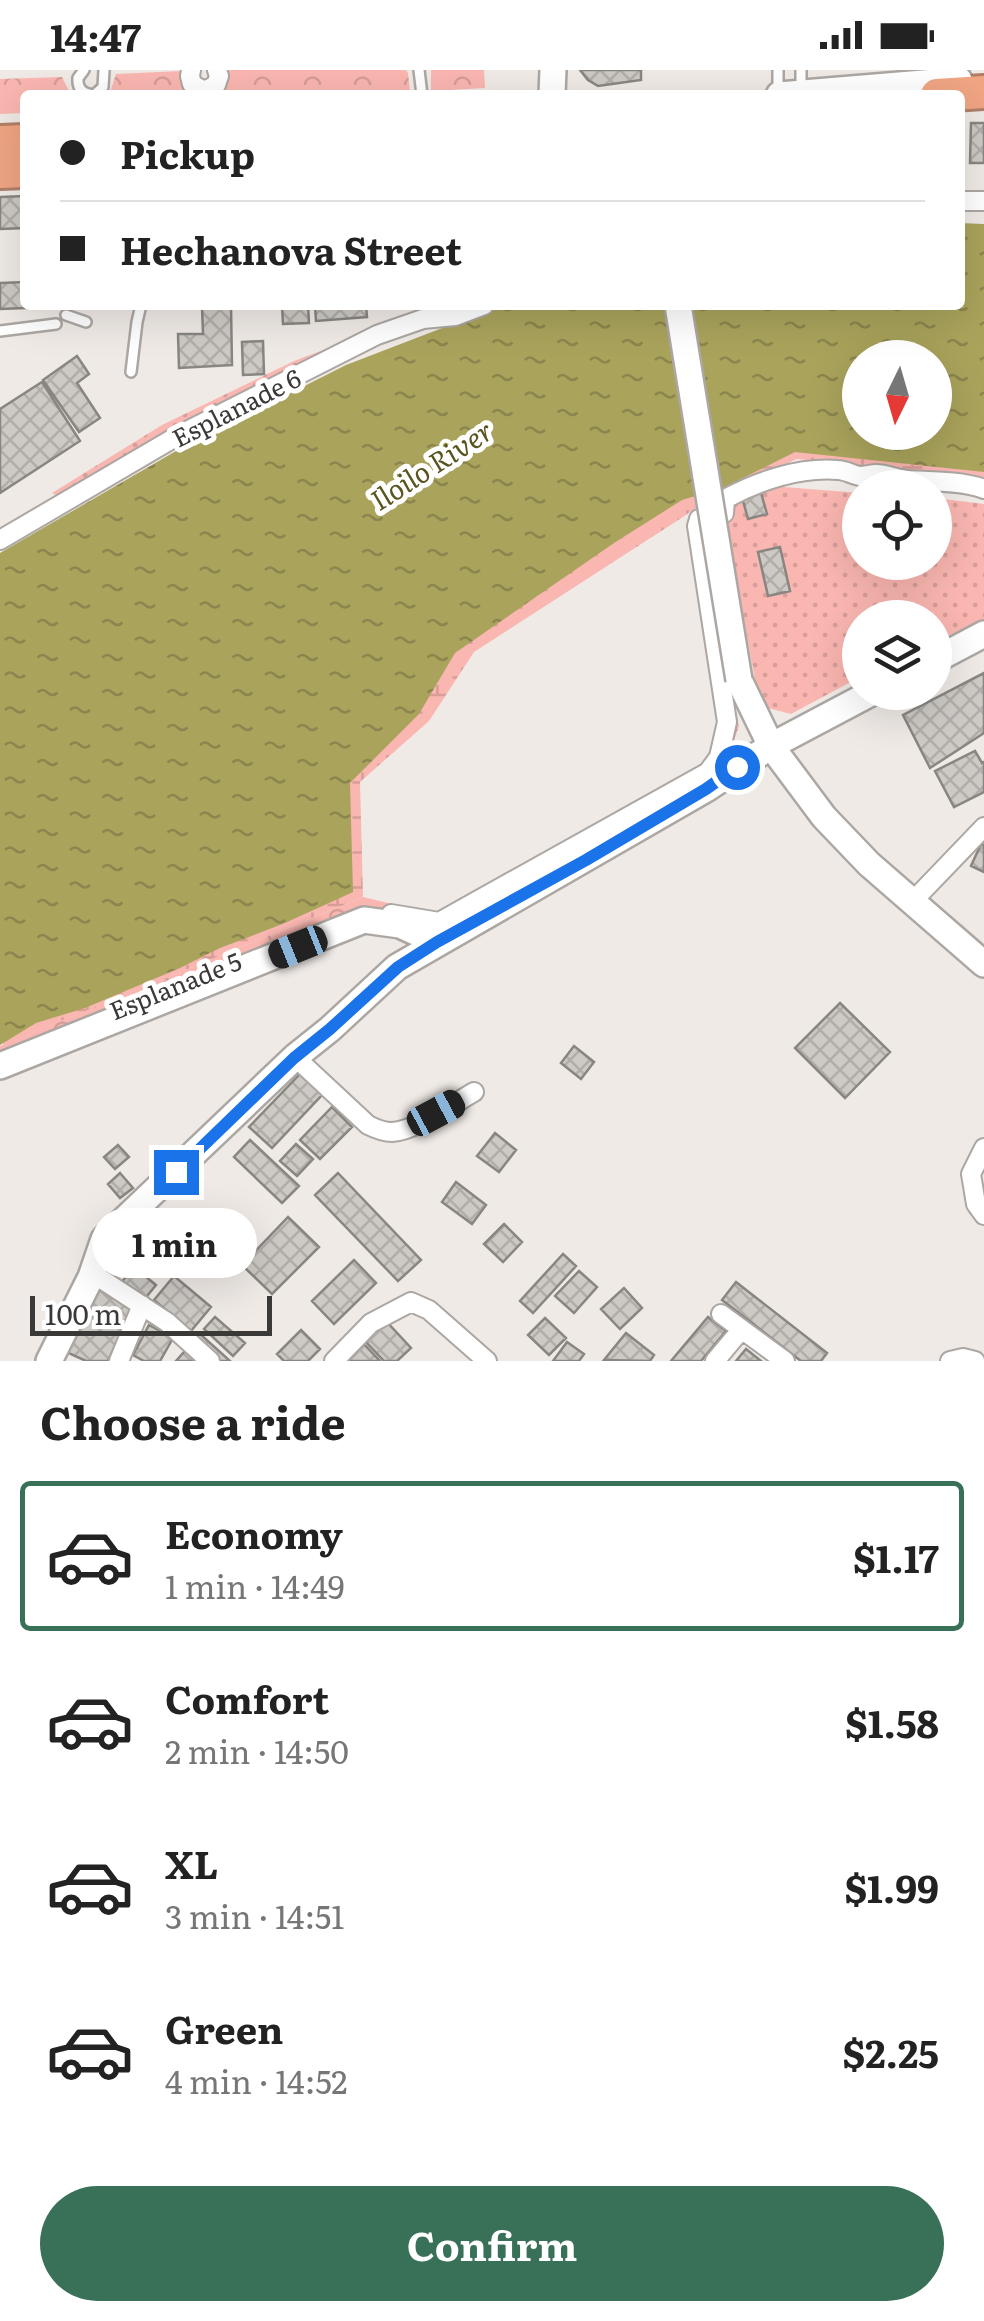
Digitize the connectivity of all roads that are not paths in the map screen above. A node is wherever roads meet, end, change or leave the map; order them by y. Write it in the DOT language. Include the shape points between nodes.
graph roads {
  1 [pos="778,70"];
  2 [pos="790,88"];
  3 [pos="841,90"];
  4 [pos="140,310"];
  5 [pos="471,310"];
  6 [pos="679,310"];
  7 [pos="66,316"];
  8 [pos="86,322"];
  9 [pos="56,324"];
  10 [pos="0,331"];
  11 [pos="130,372"];
  12 [pos="984,489"];
  13 [pos="0,540"];
  14 [pos="984,634"];
  15 [pos="952,651"];
  16 [pos="842,708"];
  17 [pos="771,746"];
  18 [pos="984,827"];
  19 [pos="912,902"];
  20 [pos="437,942"];
  21 [pos="984,964"];
  22 [pos="0,1056"];
  23 [pos="294,1058"];
  24 [pos="0,1066"];
  25 [pos="474,1092"];
  26 [pos="984,1148"];
  27 [pos="984,1215"];
  28 [pos="92,1273"];
  29 [pos="142,1306"];
  30 [pos="721,1314"];
  31 [pos="740,1330"];
  32 [pos="49,1361"];
  33 [pos="119,1361"];
  34 [pos="210,1361"];
  35 [pos="334,1361"];
  36 [pos="487,1361"];
  37 [pos="715,1361"];
  38 [pos="784,1361"];
  39 [pos="950,1361"];
  40 [pos="975,1361"];
  1 -- 2 [label="lane"];
  2 -- 3 [label="main road"];
  4 -- 11 [label="lane"];
  5 -- 13 [label="street, Esplanade 6" via="377,334 179,435"];
  6 -- 17 [label="main road, bridge" via="739,680"];
  7 -- 8 [label="lane"];
  9 -- 10 [label="lane"];
  12 -- 22 [label="street, Esplanade 5" via="840,470 801,472 725,499 724,513 699,519 696,533 727,722 708,772 439,922 361,909"];
  14 -- 15 [label="main road"];
  16 -- 17 [label="main road"];
  17 -- 19 [label="main road" via="824,818"];
  17 -- 20 [label="main road"];
  18 -- 19 [label="street"];
  19 -- 21 [label="main road"];
  20 -- 23 [label="main road" via="398,967"];
  20 -- 24 [label="main road" via="400,925 364,920"];
  23 -- 25 [label="street" via="382,1131 416,1124"];
  23 -- 28 [label="main road" via="104,1239"];
  26 -- 27 [label="street" via="971,1174"];
  28 -- 29 [label="street"];
  28 -- 32 [label="main road"];
  29 -- 33 [label="street"];
  29 -- 34 [label="street"];
  30 -- 31 [label="street"];
  31 -- 37 [label="street"];
  31 -- 38 [label="street"];
  35 -- 36 [label="street" via="371,1323 410,1302 429,1310"];
  39 -- 40 [label="street"];
}
